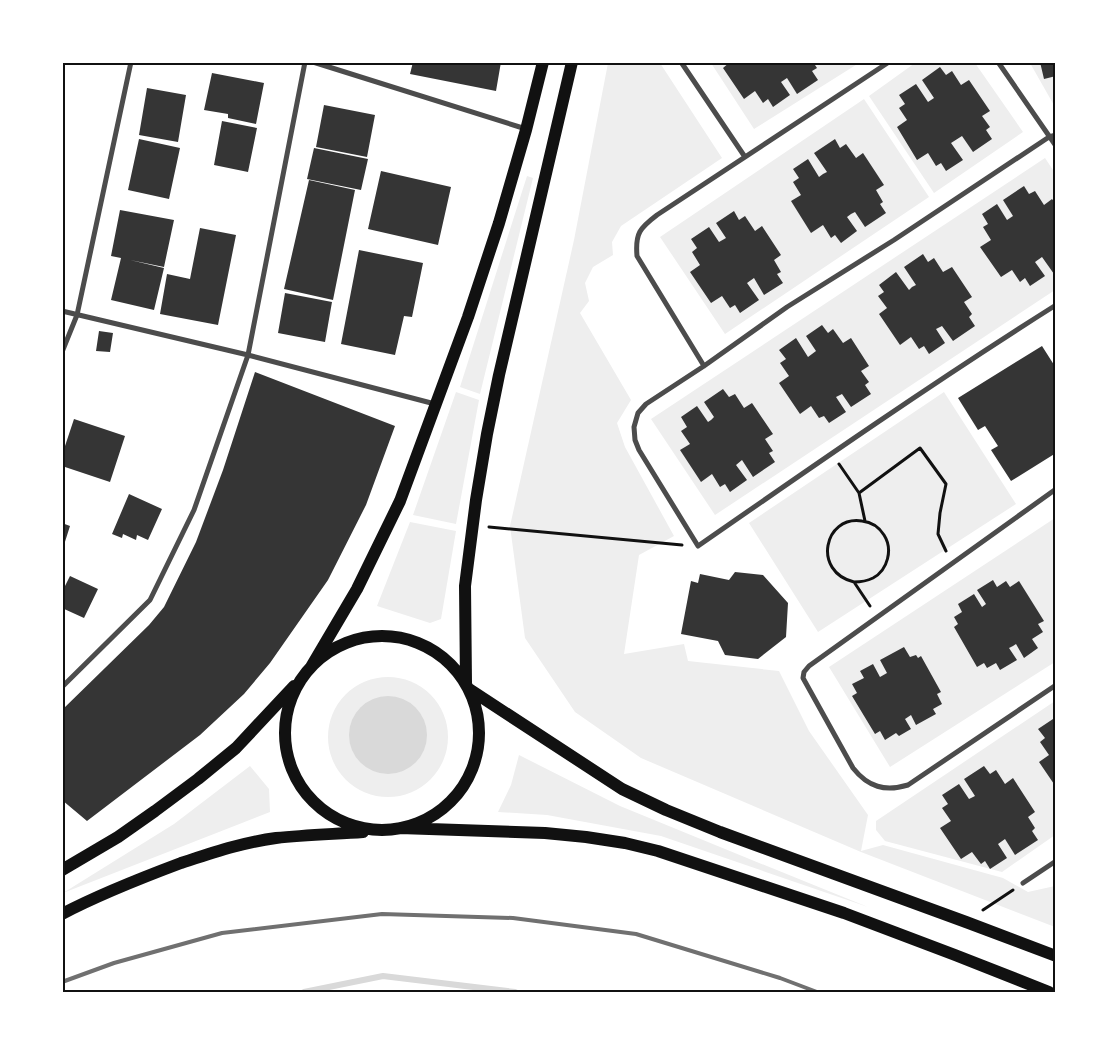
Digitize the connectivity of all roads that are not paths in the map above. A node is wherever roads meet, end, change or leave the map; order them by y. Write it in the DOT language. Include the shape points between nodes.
graph roads {
  1 [pos="131,62"];
  2 [pos="305,62"];
  3 [pos="313,62"];
  4 [pos="543,62"];
  5 [pos="572,62"];
  6 [pos="681,62"];
  7 [pos="889,62"];
  8 [pos="998,62"];
  9 [pos="526,130"];
  10 [pos="1056,135"];
  11 [pos="1049,137"];
  12 [pos="1056,146"];
  13 [pos="745,157"];
  14 [pos="1056,305"];
  15 [pos="62,311"];
  16 [pos="77,315"];
  17 [pos="62,352"];
  18 [pos="248,355"];
  19 [pos="704,366"];
  20 [pos="436,404"];
  21 [pos="1056,489"];
  22 [pos="308,671"];
  23 [pos="1056,685"];
  24 [pos="467,686"];
  25 [pos="62,687"];
  26 [pos="394,829"];
  27 [pos="1056,861"];
  28 [pos="62,870"];
  29 [pos="1024,883"];
  30 [pos="62,914"];
  31 [pos="1056,956"];
  32 [pos="1049,992"];
  1 -- 16 [label="street"];
  2 -- 18 [label="street"];
  3 -- 9 [label="street"];
  4 -- 9 [label="main road"];
  5 -- 24 [label="main road" via="487,434 466,586"];
  6 -- 13 [label="street"];
  7 -- 13 [label="street"];
  8 -- 11 [label="street"];
  9 -- 20 [label="main road" via="468,317"];
  10 -- 11 [label="street"];
  11 -- 12 [label="street"];
  11 -- 19 [label="street" via="787,307"];
  13 -- 19 [label="street" via="652,219 641,229 636,245 637,256"];
  14 -- 19 [label="street" via="978,353 698,546 639,450 634,427 638,413 646,404"];
  15 -- 16 [label="street"];
  16 -- 17 [label="street"];
  16 -- 18 [label="street"];
  18 -- 20 [label="street"];
  18 -- 25 [label="street" via="194,510 150,600"];
  20 -- 22 [label="main road" via="400,501 357,589"];
  21 -- 23 [label="street" via="809,666 803,678 859,776 875,786 893,788 908,785"];
  22 -- 24 [label="main road" via="332,649 368,636 388,635 406,638 441,655"];
  22 -- 26 [label="main road" via="293,694 286,715 288,759 296,779 309,798 345,823 366,829"];
  22 -- 28 [label="main road" via="229,754 155,812"];
  24 -- 26 [label="main road" via="479,725 472,769 448,805 430,818"];
  24 -- 31 [label="main road" via="622,789 720,832"];
  26 -- 30 [label="main road" via="252,842 162,870"];
  26 -- 32 [label="main road" via="544,833 586,837 658,851 844,913"];
  27 -- 29 [label="street"];
}
